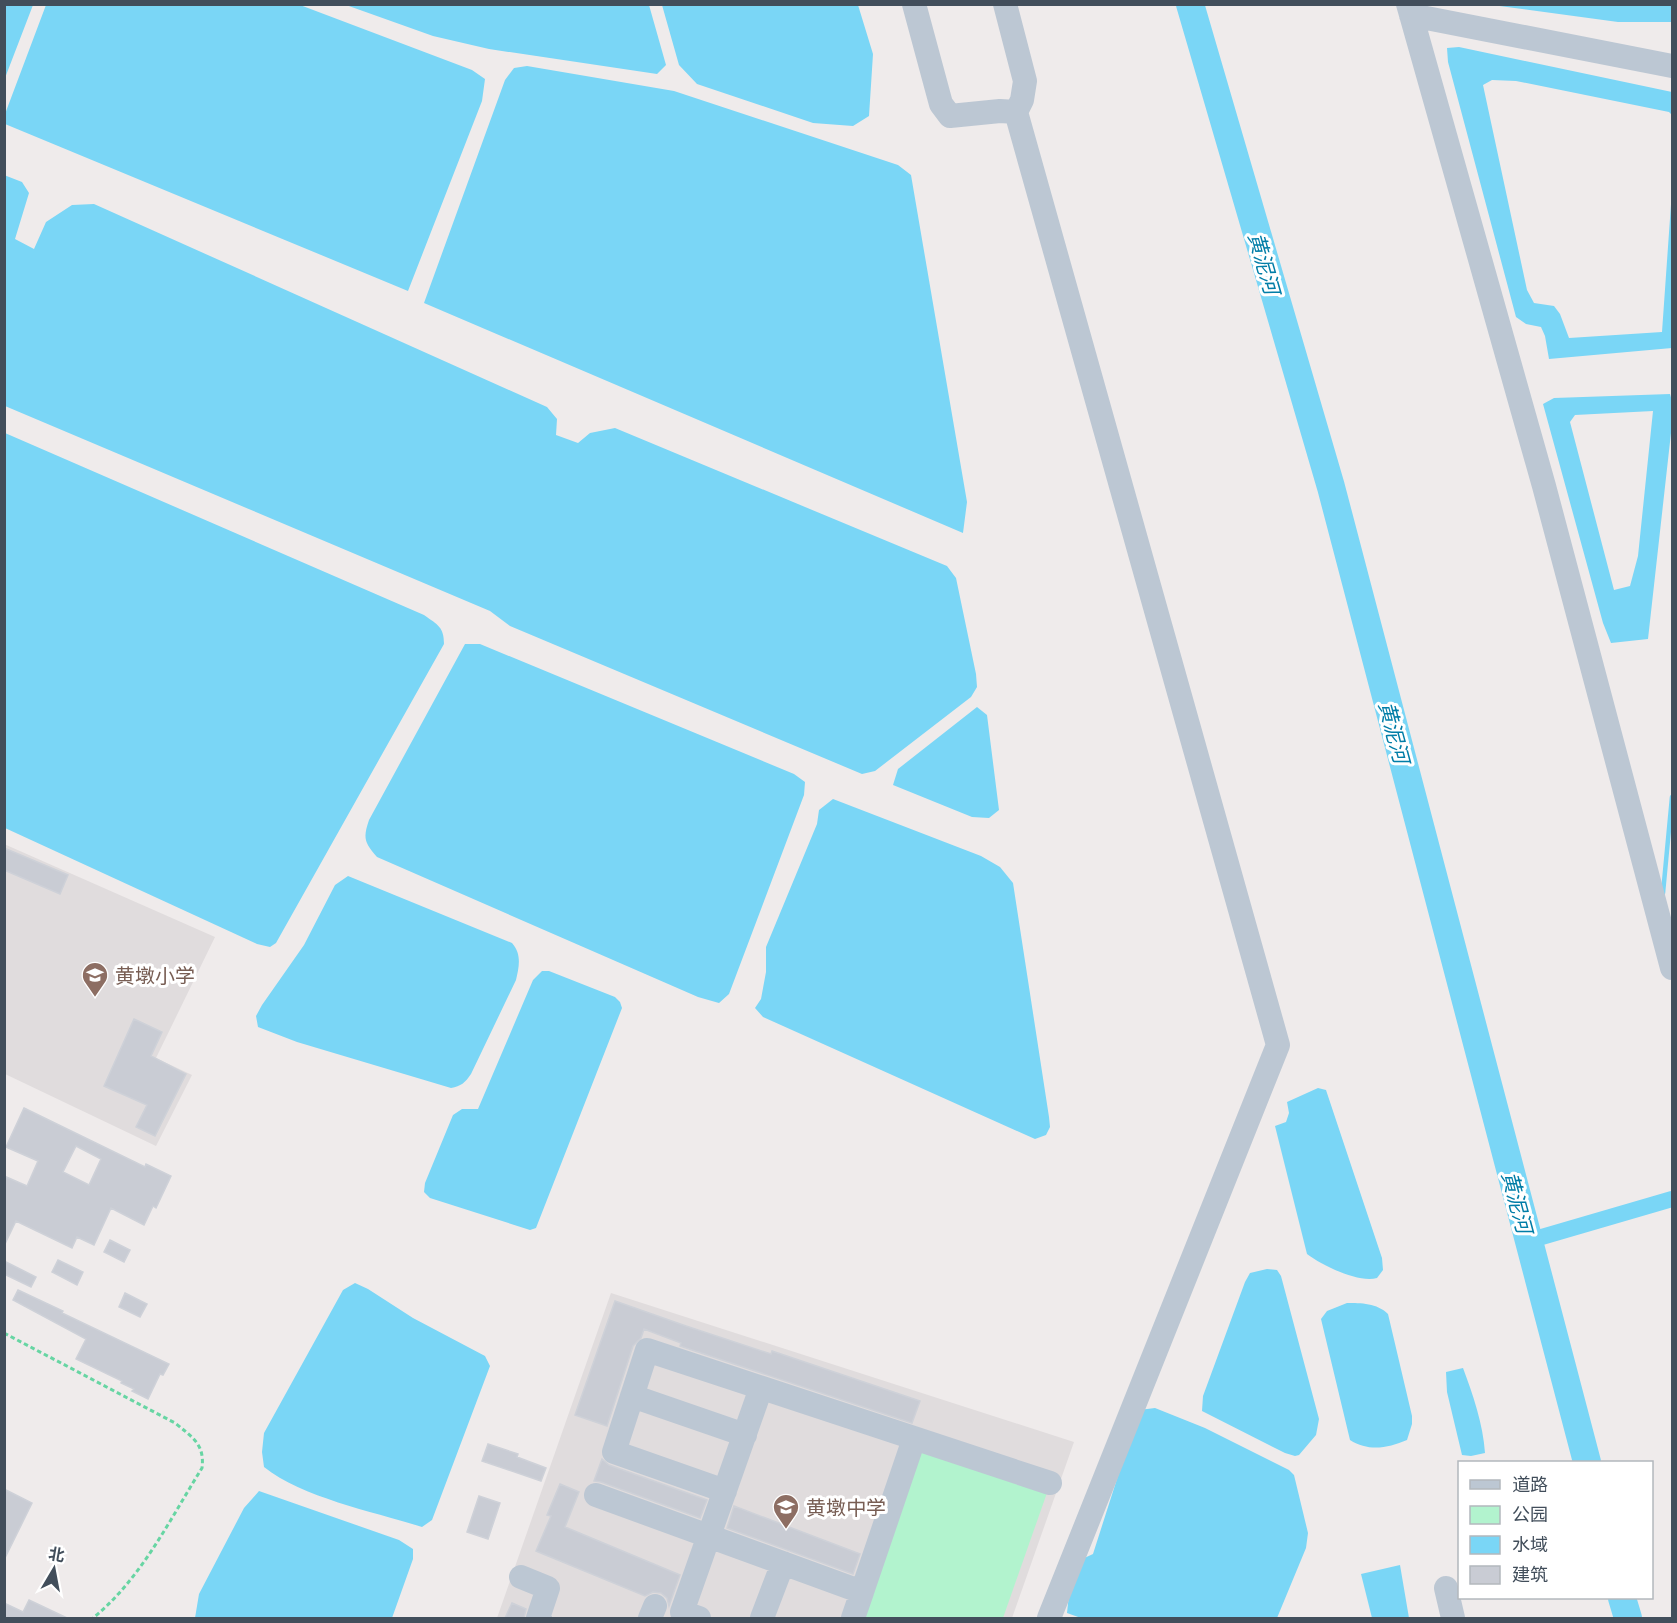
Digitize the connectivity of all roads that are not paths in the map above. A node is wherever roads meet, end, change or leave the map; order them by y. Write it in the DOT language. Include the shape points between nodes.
graph roads {
  1 [pos="914,4"];
  2 [pos="1005,4"];
  3 [pos="1409,10"];
  4 [pos="1672,66"];
  5 [pos="1016,112"];
  6 [pos="1672,968"];
  7 [pos="762,1388"];
  8 [pos="632,1396"];
  9 [pos="745,1435"];
  10 [pos="914,1439"];
  11 [pos="1050,1484"];
  12 [pos="725,1491"];
  13 [pos="596,1495"];
  14 [pos="709,1536"];
  15 [pos="783,1563"];
  16 [pos="521,1577"];
  17 [pos="1446,1588"];
  18 [pos="862,1592"];
  19 [pos="540,1618"];
  20 [pos="699,1618"];
  21 [pos="762,1618"];
  22 [pos="853,1618"];
  23 [pos="1049,1618"];
  24 [pos="1453,1618"];
  1 -- 5 [label="street" via="941,105 950,116"];
  2 -- 5 [label="street" via="1025,81"];
  3 -- 4 [label="street"];
  3 -- 6 [label="street" via="1544,486"];
  5 -- 23 [label="street" via="1278,1045"];
  7 -- 8 [label="street" via="647,1350"];
  7 -- 9 [label="street"];
  7 -- 10 [label="street"];
  8 -- 9 [label="street"];
  8 -- 12 [label="street" via="614,1452"];
  9 -- 12 [label="street"];
  10 -- 11 [label="street"];
  10 -- 18 [label="street"];
  12 -- 14 [label="street"];
  13 -- 14 [label="street"];
  14 -- 15 [label="street"];
  14 -- 20 [label="street" via="682,1612"];
  15 -- 18 [label="street"];
  15 -- 21 [label="street"];
  16 -- 19 [label="street" via="548,1588"];
  17 -- 24 [label="street"];
  18 -- 22 [label="street"];
}
